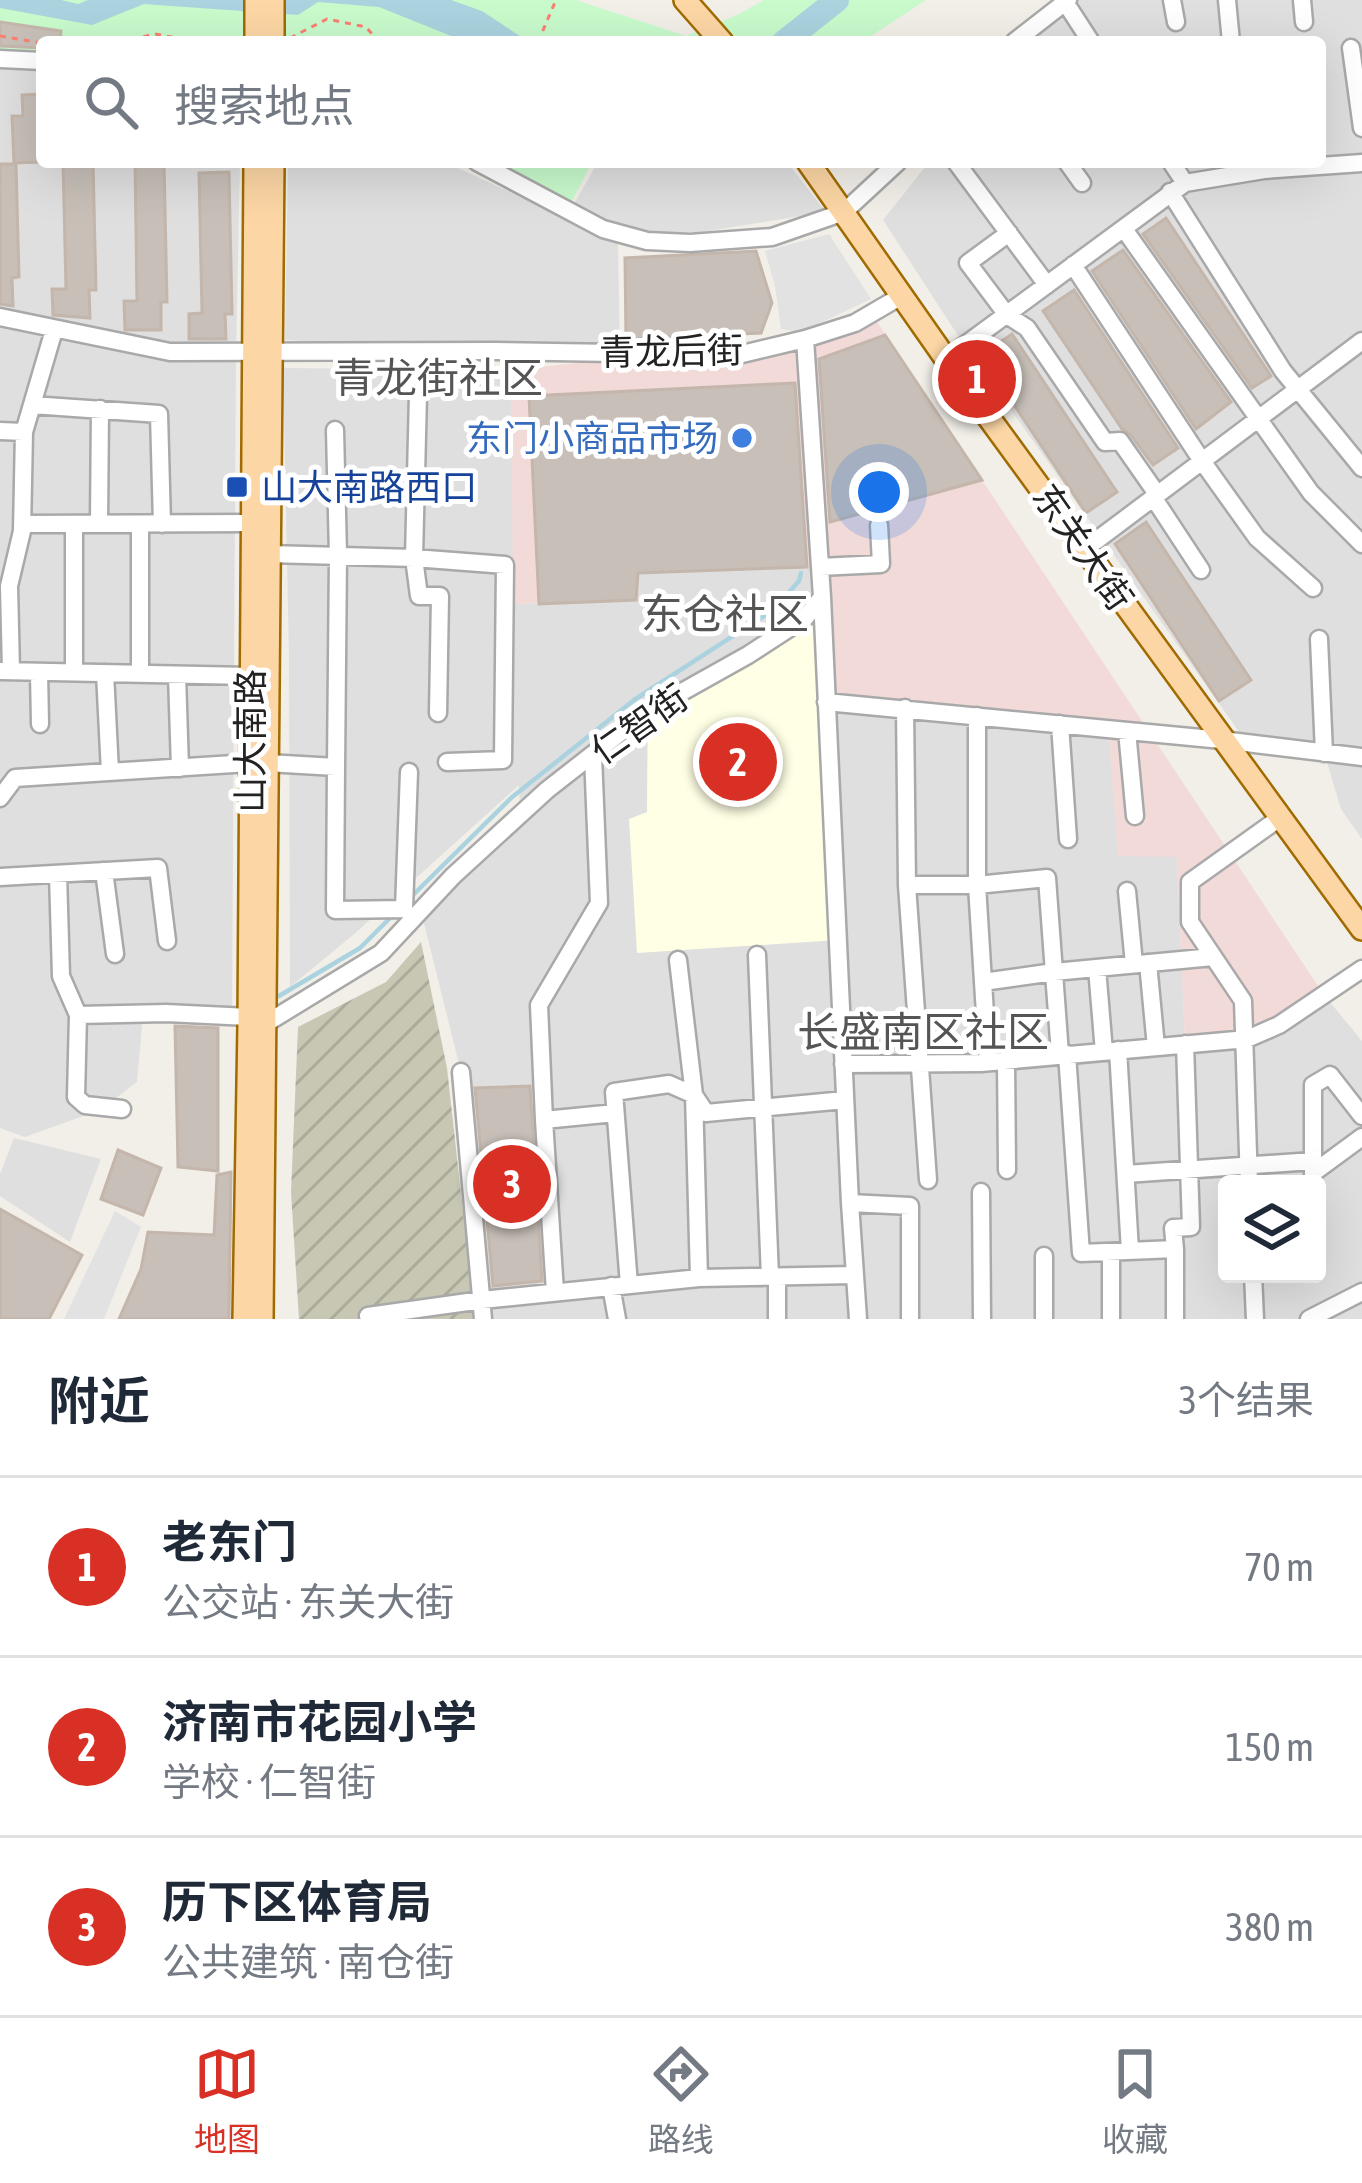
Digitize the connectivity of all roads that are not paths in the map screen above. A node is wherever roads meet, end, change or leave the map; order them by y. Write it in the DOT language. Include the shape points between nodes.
graph roads {
  1 [pos="256,0"];
  2 [pos="273,0"];
  3 [pos="1172,0"];
  4 [pos="1227,0"];
  5 [pos="1302,0"];
  6 [pos="687,1"];
  7 [pos="1066,1"];
  8 [pos="1176,22"];
  9 [pos="1304,22"];
  10 [pos="256,36"];
  11 [pos="279,36"];
  12 [pos="717,36"];
  13 [pos="1022,36"];
  14 [pos="1087,36"];
  15 [pos="1230,36"];
  16 [pos="1351,48"];
  17 [pos="0,59"];
  18 [pos="36,62"];
  19 [pos="1362,128"];
  20 [pos="1362,163"];
  21 [pos="1326,164"];
  22 [pos="255,168"];
  23 [pos="273,168"];
  24 [pos="488,168"];
  25 [pos="812,168"];
  26 [pos="892,168"];
  27 [pos="960,168"];
  28 [pos="1071,168"];
  29 [pos="1172,168"];
  30 [pos="1241,168"];
  31 [pos="1082,183"];
  32 [pos="1177,188"];
  33 [pos="844,212"];
  34 [pos="1124,229"];
  35 [pos="1009,233"];
  36 [pos="1073,266"];
  37 [pos="1047,285"];
  38 [pos="903,295"];
  39 [pos="1007,315"];
  40 [pos="0,317"];
  41 [pos="54,329"];
  42 [pos="805,339"];
  43 [pos="1362,341"];
  44 [pos="262,352"];
  45 [pos="419,352"];
  46 [pos="946,359"];
  47 [pos="1298,389"];
  48 [pos="32,404"];
  49 [pos="100,410"];
  50 [pos="1258,419"];
  51 [pos="334,430"];
  52 [pos="0,431"];
  53 [pos="23,432"];
  54 [pos="1202,461"];
  55 [pos="1362,468"];
  56 [pos="1155,496"];
  57 [pos="251,523"];
  58 [pos="23,524"];
  59 [pos="74,524"];
  60 [pos="99,524"];
  61 [pos="140,524"];
  62 [pos="162,524"];
  63 [pos="879,525"];
  64 [pos="1362,544"];
  65 [pos="1085,549"];
  66 [pos="269,554"];
  67 [pos="338,555"];
  68 [pos="414,558"];
  69 [pos="820,567"];
  70 [pos="1201,570"];
  71 [pos="1313,588"];
  72 [pos="822,597"];
  73 [pos="1319,639"];
  74 [pos="6,671"];
  75 [pos="39,672"];
  76 [pos="74,672"];
  77 [pos="105,673"];
  78 [pos="140,674"];
  79 [pos="177,675"];
  80 [pos="250,676"];
  81 [pos="826,702"];
  82 [pos="904,708"];
  83 [pos="438,713"];
  84 [pos="976,716"];
  85 [pos="40,724"];
  86 [pos="1060,724"];
  87 [pos="1127,731"];
  88 [pos="1222,740"];
  89 [pos="1324,753"];
  90 [pos="592,754"];
  91 [pos="1362,757"];
  92 [pos="447,762"];
  93 [pos="258,763"];
  94 [pos="336,767"];
  95 [pos="180,768"];
  96 [pos="110,772"];
  97 [pos="409,772"];
  98 [pos="0,798"];
  99 [pos="1135,816"];
  100 [pos="1281,817"];
  101 [pos="1068,839"];
  102 [pos="104,871"];
  103 [pos="58,874"];
  104 [pos="0,877"];
  105 [pos="907,885"];
  106 [pos="976,885"];
  107 [pos="1127,891"];
  108 [pos="1362,928"];
  109 [pos="167,941"];
  110 [pos="115,954"];
  111 [pos="757,955"];
  112 [pos="1214,956"];
  113 [pos="678,960"];
  114 [pos="1141,963"];
  115 [pos="1097,968"];
  116 [pos="1362,969"];
  117 [pos="1054,972"];
  118 [pos="983,982"];
  119 [pos="78,1016"];
  120 [pos="257,1021"];
  121 [pos="1243,1039"];
  122 [pos="1185,1044"];
  123 [pos="1156,1047"];
  124 [pos="1111,1051"];
  125 [pos="1064,1054"];
  126 [pos="997,1061"];
  127 [pos="843,1064"];
  128 [pos="921,1064"];
  129 [pos="461,1072"];
  130 [pos="694,1095"];
  131 [pos="845,1100"];
  132 [pos="122,1109"];
  133 [pos="763,1109"];
  134 [pos="615,1113"];
  135 [pos="1362,1116"];
  136 [pos="544,1120"];
  137 [pos="1362,1137"];
  138 [pos="1007,1170"];
  139 [pos="1191,1170"];
  140 [pos="1313,1173"];
  141 [pos="1126,1174"];
  142 [pos="1249,1175"];
  143 [pos="928,1180"];
  144 [pos="981,1192"];
  145 [pos="850,1203"];
  146 [pos="1175,1249"];
  147 [pos="1120,1251"];
  148 [pos="1044,1256"];
  149 [pos="855,1275"];
  150 [pos="773,1276"];
  151 [pos="699,1278"];
  152 [pos="1253,1283"];
  153 [pos="620,1286"];
  154 [pos="555,1292"];
  155 [pos="1362,1292"];
  156 [pos="482,1300"];
  157 [pos="1337,1312"];
  158 [pos="368,1316"];
  159 [pos="244,1319"];
  160 [pos="262,1319"];
  161 [pos="483,1319"];
  162 [pos="617,1319"];
  163 [pos="778,1319"];
  164 [pos="859,1319"];
  165 [pos="910,1319"];
  166 [pos="982,1319"];
  167 [pos="1044,1319"];
  168 [pos="1111,1319"];
  169 [pos="1175,1319"];
  170 [pos="1255,1319"];
  171 [pos="1309,1319"];
  1 -- 10 [label="main road, bridge"];
  2 -- 11 [label="main road, bridge"];
  3 -- 8 [label="street"];
  4 -- 15 [label="street"];
  5 -- 9 [label="street"];
  6 -- 12 [label="main road"];
  7 -- 13 [label="street"];
  7 -- 14 [label="street"];
  16 -- 19 [label="street"];
  17 -- 18 [label="street"];
  20 -- 21 [label="street"];
  22 -- 44 [label="main road, 山大南路"];
  23 -- 44 [label="main road, 山大南路"];
  24 -- 33 [label="street" via="603,229 647,241 772,237"];
  25 -- 33 [label="main road, 东关大街"];
  26 -- 33 [label="street"];
  27 -- 35 [label="street"];
  28 -- 31 [label="street"];
  29 -- 32 [label="street"];
  30 -- 32 [label="street"];
  32 -- 34 [label="street"];
  32 -- 47 [label="street"];
  33 -- 38 [label="main road, 东关大街"];
  34 -- 36 [label="street"];
  34 -- 50 [label="street"];
  35 -- 37 [label="street"];
  35 -- 39 [label="street" via="968,263"];
  36 -- 37 [label="street"];
  36 -- 54 [label="street"];
  37 -- 39 [label="street"];
  38 -- 42 [label="street, 青龙后街"];
  38 -- 46 [label="main road, 东关大街"];
  39 -- 46 [label="street"];
  39 -- 56 [label="street" via="1028,328 1106,442 1120,441"];
  40 -- 41 [label="street, 青龙后街"];
  41 -- 44 [label="street, 青龙后街" via="170,352"];
  41 -- 48 [label="street"];
  42 -- 45 [label="street, 青龙后街" via="738,355"];
  42 -- 69 [label="street"];
  43 -- 47 [label="street"];
  44 -- 45 [label="street, 青龙后街"];
  44 -- 57 [label="main road, 山大南路"];
  44 -- 66 [label="main road, 山大南路"];
  45 -- 68 [label="street"];
  46 -- 65 [label="main road, 东关大街"];
  47 -- 50 [label="street"];
  47 -- 55 [label="street"];
  48 -- 49 [label="street"];
  48 -- 53 [label="street"];
  49 -- 60 [label="street"];
  49 -- 62 [label="street" via="159,414"];
  50 -- 54 [label="street"];
  50 -- 64 [label="street" via="1311,493"];
  51 -- 67 [label="street"];
  52 -- 53 [label="street"];
  53 -- 58 [label="street"];
  54 -- 56 [label="street"];
  54 -- 71 [label="street" via="1257,538"];
  56 -- 65 [label="street"];
  56 -- 70 [label="street"];
  57 -- 62 [label="street"];
  57 -- 80 [label="main road, 山大南路"];
  58 -- 59 [label="street"];
  58 -- 74 [label="street" via="8,586"];
  59 -- 60 [label="street"];
  59 -- 76 [label="street"];
  60 -- 61 [label="street"];
  61 -- 62 [label="street"];
  61 -- 78 [label="street"];
  63 -- 69 [label="street" via="881,564"];
  65 -- 88 [label="main road, 东关大街"];
  66 -- 67 [label="street"];
  66 -- 93 [label="main road, 山大南路"];
  67 -- 68 [label="street"];
  67 -- 94 [label="street"];
  68 -- 83 [label="street" via="419,596 440,596"];
  68 -- 92 [label="street" via="506,565 503,760"];
  69 -- 72 [label="street"];
  72 -- 81 [label="street"];
  72 -- 90 [label="street, 仁智街" via="805,618 648,711"];
  73 -- 89 [label="street"];
  74 -- 75 [label="street"];
  75 -- 76 [label="street"];
  75 -- 85 [label="street"];
  76 -- 77 [label="street"];
  77 -- 78 [label="street"];
  77 -- 96 [label="street"];
  78 -- 79 [label="street"];
  79 -- 80 [label="street"];
  79 -- 95 [label="street"];
  80 -- 93 [label="main road, 山大南路"];
  81 -- 82 [label="street"];
  81 -- 127 [label="street"];
  82 -- 84 [label="street"];
  82 -- 105 [label="street"];
  84 -- 86 [label="street"];
  84 -- 106 [label="street"];
  86 -- 87 [label="street"];
  86 -- 101 [label="street"];
  87 -- 88 [label="street"];
  87 -- 99 [label="street"];
  88 -- 89 [label="street"];
  88 -- 100 [label="main road, 东关大街"];
  89 -- 91 [label="street"];
  90 -- 120 [label="street, 仁智街" via="453,876 381,953"];
  90 -- 136 [label="street" via="599,903 539,1005"];
  93 -- 94 [label="street"];
  93 -- 95 [label="street"];
  93 -- 120 [label="main road, 山大南路"];
  94 -- 97 [label="street" via="334,910 404,908"];
  95 -- 96 [label="street"];
  96 -- 98 [label="street" via="15,778"];
  100 -- 108 [label="main road, 东关大街"];
  100 -- 112 [label="street" via="1190,882 1190,922"];
  102 -- 103 [label="street"];
  102 -- 109 [label="street" via="158,868"];
  102 -- 110 [label="street"];
  103 -- 104 [label="street"];
  103 -- 119 [label="street" via="61,976"];
  105 -- 106 [label="street"];
  105 -- 128 [label="street"];
  106 -- 117 [label="street" via="1047,878"];
  106 -- 118 [label="street"];
  107 -- 114 [label="street"];
  111 -- 133 [label="street"];
  112 -- 114 [label="street"];
  112 -- 121 [label="street" via="1243,1000"];
  113 -- 130 [label="street"];
  114 -- 115 [label="street"];
  114 -- 123 [label="street"];
  115 -- 117 [label="street"];
  115 -- 124 [label="street"];
  116 -- 121 [label="street" via="1280,1025"];
  117 -- 118 [label="street"];
  117 -- 125 [label="street"];
  118 -- 126 [label="street"];
  119 -- 120 [label="street"];
  119 -- 132 [label="street" via="76,1097"];
  120 -- 159 [label="main road, 山大南路"];
  120 -- 160 [label="main road, 山大南路"];
  121 -- 122 [label="street"];
  121 -- 142 [label="street"];
  122 -- 123 [label="street"];
  122 -- 139 [label="street"];
  123 -- 124 [label="street"];
  124 -- 125 [label="street"];
  124 -- 141 [label="street"];
  125 -- 126 [label="street"];
  125 -- 147 [label="street" via="1081,1253"];
  126 -- 128 [label="street"];
  126 -- 138 [label="street"];
  127 -- 128 [label="street"];
  127 -- 131 [label="street"];
  128 -- 143 [label="street"];
  129 -- 156 [label="street"];
  130 -- 133 [label="street" via="706,1113"];
  130 -- 134 [label="street" via="669,1084 614,1092"];
  130 -- 151 [label="street"];
  131 -- 133 [label="street"];
  131 -- 145 [label="street"];
  133 -- 150 [label="street"];
  134 -- 136 [label="street"];
  134 -- 153 [label="street"];
  135 -- 140 [label="street" via="1330,1075 1313,1085"];
  136 -- 154 [label="street"];
  137 -- 140 [label="street"];
  139 -- 140 [label="street"];
  139 -- 141 [label="street"];
  139 -- 146 [label="street" via="1191,1227 1173,1228"];
  141 -- 147 [label="street"];
  144 -- 166 [label="street"];
  145 -- 149 [label="street"];
  145 -- 165 [label="street" via="910,1206"];
  146 -- 147 [label="street"];
  146 -- 169 [label="street"];
  147 -- 168 [label="street"];
  148 -- 167 [label="street"];
  149 -- 150 [label="street"];
  149 -- 164 [label="street"];
  150 -- 151 [label="street"];
  150 -- 163 [label="street"];
  151 -- 153 [label="street"];
  152 -- 170 [label="street"];
  153 -- 154 [label="street"];
  153 -- 162 [label="street"];
  154 -- 156 [label="street"];
  155 -- 157 [label="street"];
  156 -- 158 [label="street"];
  156 -- 161 [label="street"];
  157 -- 171 [label="street"];
}
